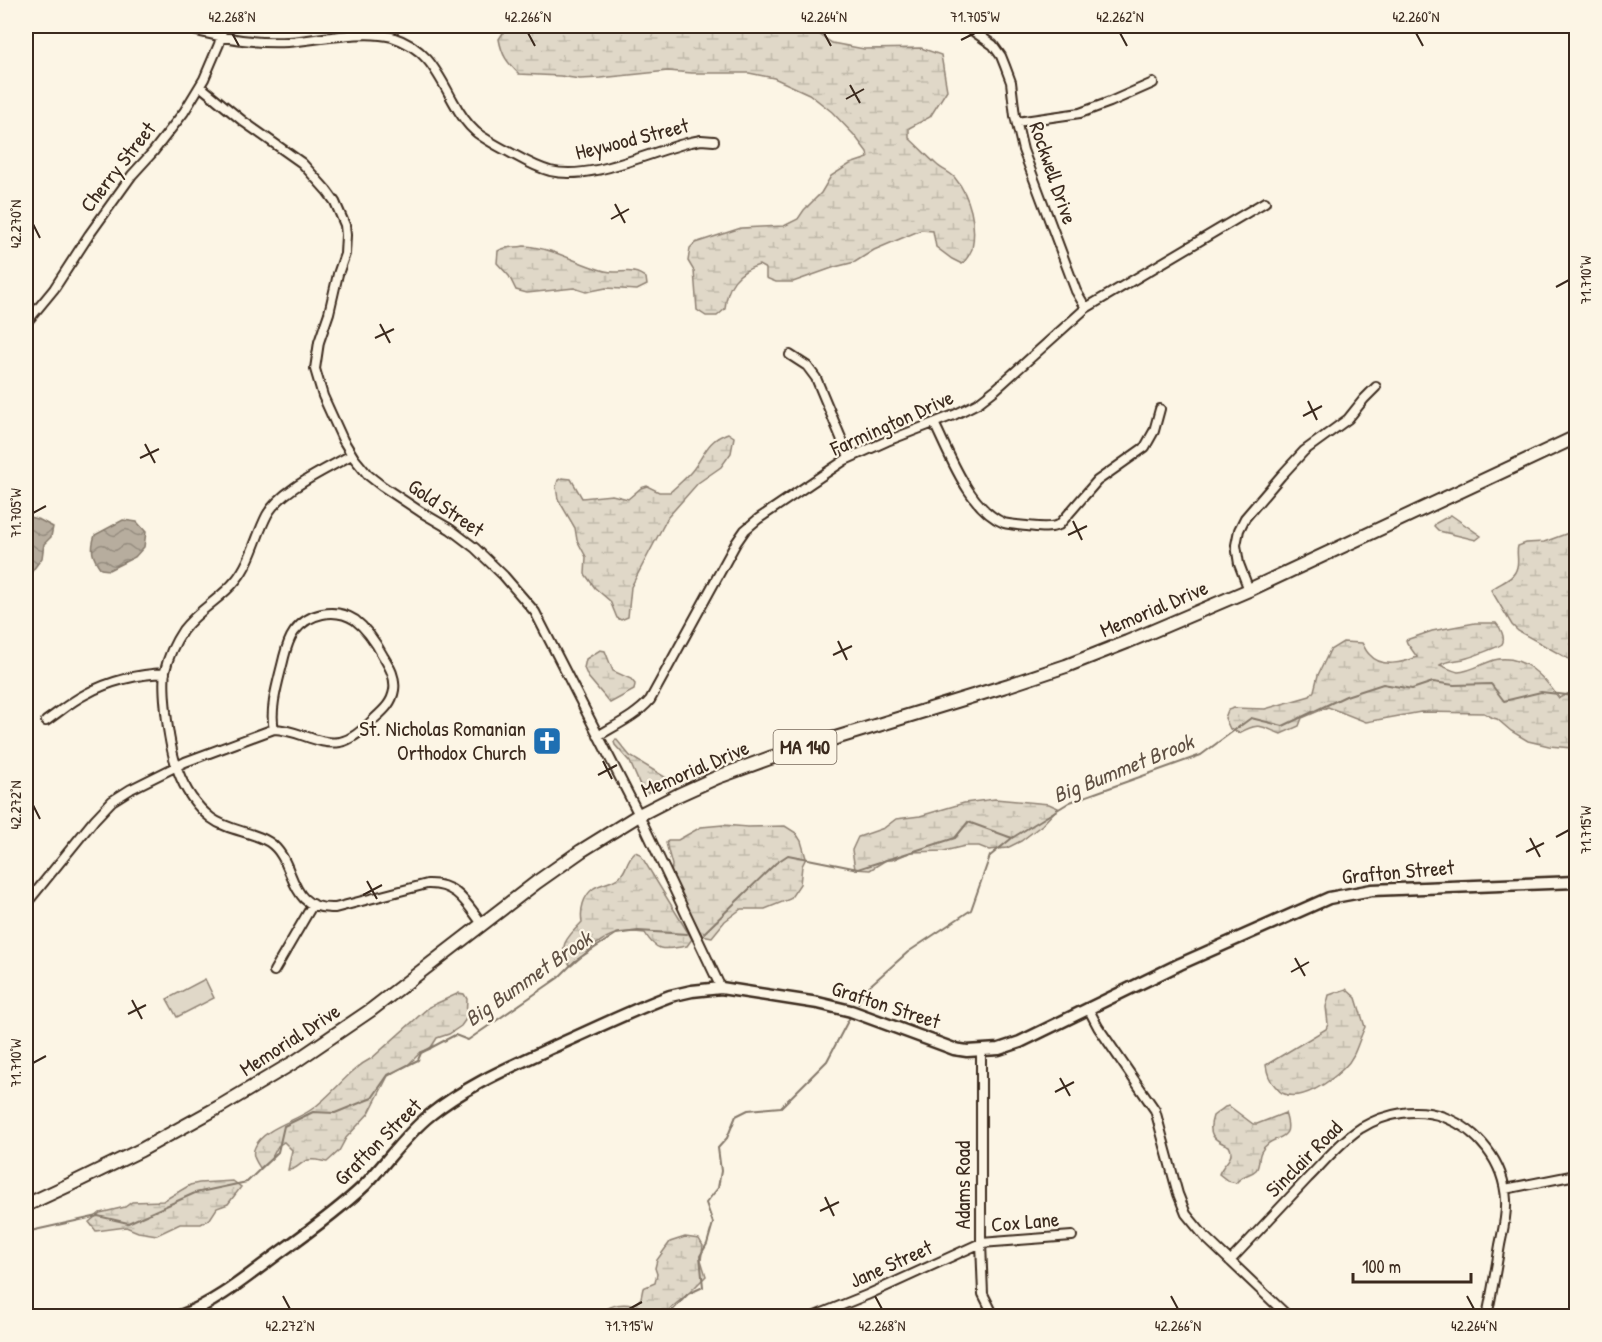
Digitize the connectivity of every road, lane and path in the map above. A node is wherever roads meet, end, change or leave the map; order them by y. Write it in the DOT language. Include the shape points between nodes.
graph roads {
  1 [pos="180,26"];
  2 [pos="223,26"];
  3 [pos="378,26"];
  4 [pos="966,26"];
  5 [pos="377,35"];
  6 [pos="221,36"];
  7 [pos="1153,83"];
  8 [pos="200,86"];
  9 [pos="1017,122"];
  10 [pos="714,141"];
  11 [pos="1265,202"];
  12 [pos="1086,308"];
  13 [pos="26,322"];
  14 [pos="790,355"];
  15 [pos="1376,387"];
  16 [pos="1160,409"];
  17 [pos="934,423"];
  18 [pos="1576,437"];
  19 [pos="351,455"];
  20 [pos="849,457"];
  21 [pos="1249,590"];
  22 [pos="165,673"];
  23 [pos="46,721"];
  24 [pos="274,729"];
  25 [pos="597,736"];
  26 [pos="176,766"];
  27 [pos="639,815"];
  28 [pos="1576,882"];
  29 [pos="26,904"];
  30 [pos="313,904"];
  31 [pos="483,925"];
  32 [pos="274,971"];
  33 [pos="721,988"];
  34 [pos="1088,1008"];
  35 [pos="981,1051"];
  36 [pos="1576,1175"];
  37 [pos="1505,1189"];
  38 [pos="26,1204"];
  39 [pos="1072,1236"];
  40 [pos="981,1243"];
  41 [pos="1230,1261"];
  42 [pos="180,1317"];
  43 [pos="815,1317"];
  44 [pos="994,1317"];
  45 [pos="1288,1317"];
  46 [pos="1487,1317"];
  1 -- 6 [label="street, Heywood Street"];
  2 -- 6 [label="street, Cherry Street"];
  3 -- 5 [label="street"];
  4 -- 9 [label="street, Rockwell Drive" via="987,40 1001,56 1011,82"];
  5 -- 6 [label="street, Heywood Street" via="272,42"];
  5 -- 10 [label="street, Heywood Street" via="396,38 421,52 436,69 472,130 541,168 584,173 691,142"];
  6 -- 8 [label="street, Cherry Street"];
  7 -- 9 [label="street" via="1080,113"];
  8 -- 13 [label="street, Cherry Street"];
  8 -- 19 [label="street, Gold Street" via="302,163 327,191 341,215 345,254 315,369 323,396"];
  9 -- 12 [label="street, Rockwell Drive" via="1026,159"];
  11 -- 12 [label="street, Farmington Drive"];
  12 -- 17 [label="street, Farmington Drive" via="987,396"];
  14 -- 20 [label="street" via="807,366 816,378"];
  15 -- 21 [label="street" via="1348,419 1304,451 1245,518 1236,545"];
  16 -- 17 [label="street" via="1146,447 1097,482 1052,528 1006,524 982,509 959,474"];
  17 -- 20 [label="street, Farmington Drive"];
  18 -- 21 [label="main road, Memorial Drive / MA 140"];
  19 -- 22 [label="street" via="289,491 271,508 239,577 183,631"];
  19 -- 25 [label="street, Gold Street" via="382,486 475,548 526,601"];
  20 -- 25 [label="street, Farmington Drive" via="745,530 650,700"];
  21 -- 27 [label="main road, Memorial Drive / MA 140" via="1066,666 740,768"];
  22 -- 23 [label="street" via="100,687"];
  22 -- 26 [label="street" via="164,692"];
  24 -- 24 [label="street" via="338,742 354,736 388,706 394,691 391,669 362,626 345,615 326,613 295,630 287,647 272,711"];
  24 -- 26 [label="street"];
  25 -- 27 [label="street, Gold Street"];
  26 -- 29 [label="street" via="112,801"];
  26 -- 30 [label="street" via="192,797 210,817 273,845 297,890"];
  27 -- 31 [label="main road, Memorial Drive / MA 140" via="582,850"];
  27 -- 33 [label="street, Gold Street"];
  28 -- 34 [label="street, Grafton Street" via="1372,890 1338,896 1299,910"];
  30 -- 31 [label="street" via="335,908 435,884 457,892"];
  30 -- 32 [label="street"];
  31 -- 38 [label="main road, Memorial Drive / MA 140" via="296,1061 141,1150"];
  33 -- 35 [label="street, Grafton Street" via="831,1005 954,1049"];
  33 -- 42 [label="street, Grafton Street" via="680,993 651,1003 459,1094 427,1117 363,1187 327,1217 228,1291"];
  34 -- 35 [label="street, Grafton Street" via="1020,1042"];
  34 -- 41 [label="street" via="1155,1110 1186,1214"];
  35 -- 40 [label="street, Adams Road"];
  36 -- 37 [label="street"];
  37 -- 41 [label="street, Sinclair Road" via="1495,1160 1468,1130 1430,1114 1390,1115 1353,1133"];
  37 -- 46 [label="street, Sinclair Road" via="1505,1220"];
  39 -- 40 [label="street, Cox Lane"];
  40 -- 43 [label="street, Jane Street"];
  40 -- 44 [label="street, Adams Road" via="983,1294"];
  41 -- 45 [label="street"];
}
